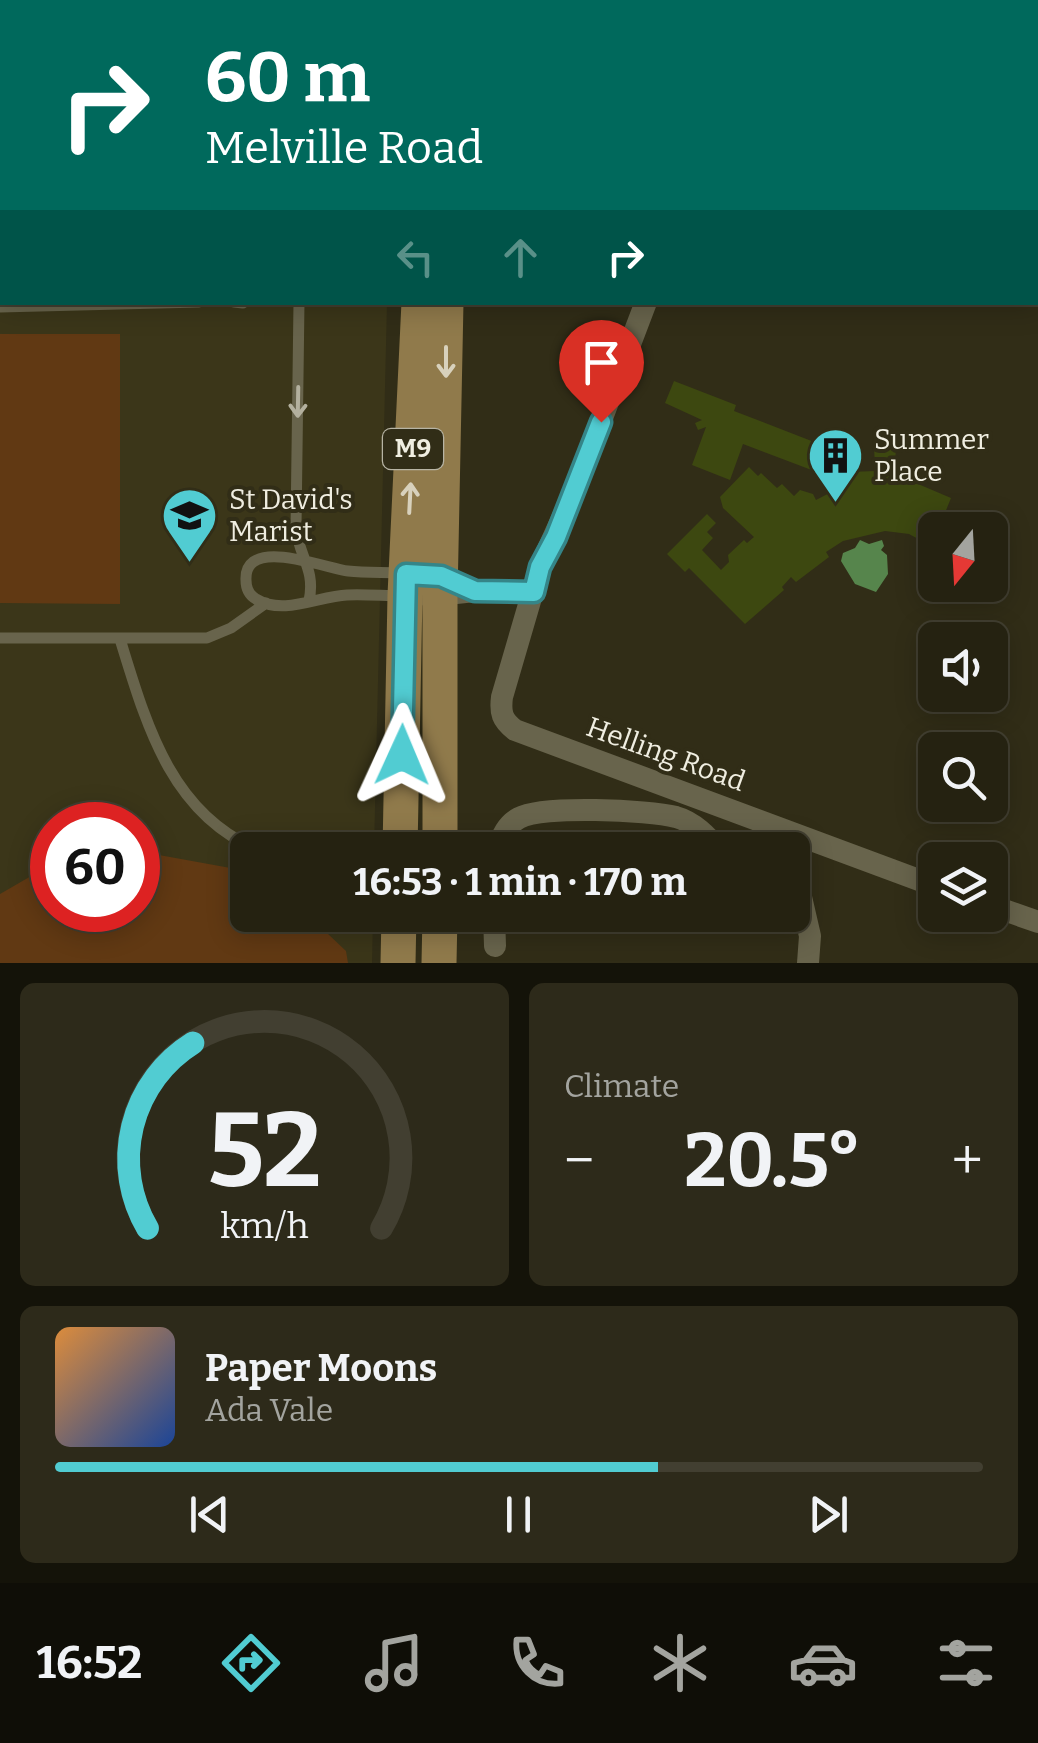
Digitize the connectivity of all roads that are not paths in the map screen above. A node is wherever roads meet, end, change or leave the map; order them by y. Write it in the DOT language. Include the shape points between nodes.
graph roads {
  1 [pos="80,305"];
  2 [pos="299,305"];
  3 [pos="418,305"];
  4 [pos="446,305"];
  5 [pos="645,305"];
  6 [pos="0,307"];
  7 [pos="308,561"];
  8 [pos="423,586"];
  9 [pos="534,592"];
  10 [pos="310,601"];
  11 [pos="266,603"];
  12 [pos="0,638"];
  13 [pos="120,639"];
  14 [pos="402,832"];
  15 [pos="439,832"];
  16 [pos="505,832"];
  17 [pos="701,832"];
  18 [pos="768,832"];
  19 [pos="230,834"];
  20 [pos="810,847"];
  21 [pos="918,881"];
  22 [pos="1008,911"];
  23 [pos="1038,922"];
  24 [pos="399,932"];
  25 [pos="440,932"];
  26 [pos="495,932"];
  27 [pos="795,932"];
  28 [pos="495,946"];
  29 [pos="398,963"];
  30 [pos="439,963"];
  31 [pos="808,963"];
  1 -- 6 [label="lane"];
  2 -- 7 [label="lane, one-way" via="296,526"];
  8 -- 3 [label="main road, M9, one-way"];
  4 -- 8 [label="main road, M9, one-way"];
  5 -- 9 [label="street"];
  7 -- 8 [label="lane"];
  7 -- 10 [label="lane"];
  7 -- 11 [label="lane" via="271,557 253,563 245,583"];
  8 -- 9 [label="street"];
  8 -- 10 [label="lane"];
  8 -- 14 [label="main road, M9"];
  8 -- 15 [label="main road, M9"];
  9 -- 18 [label="street, Helling Road" via="502,697 505,722"];
  10 -- 11 [label="lane"];
  11 -- 13 [label="lane" via="207,638"];
  12 -- 13 [label="lane"];
  13 -- 19 [label="lane" via="162,760 199,812"];
  16 -- 17 [label="street" via="522,816 601,810 676,817"];
  20 -- 21 [label="street, Helling Road"];
  22 -- 23 [label="street"];
  24 -- 29 [label="main road"];
  25 -- 30 [label="main road"];
  26 -- 28 [label="street"];
  27 -- 31 [label="street"];
}
